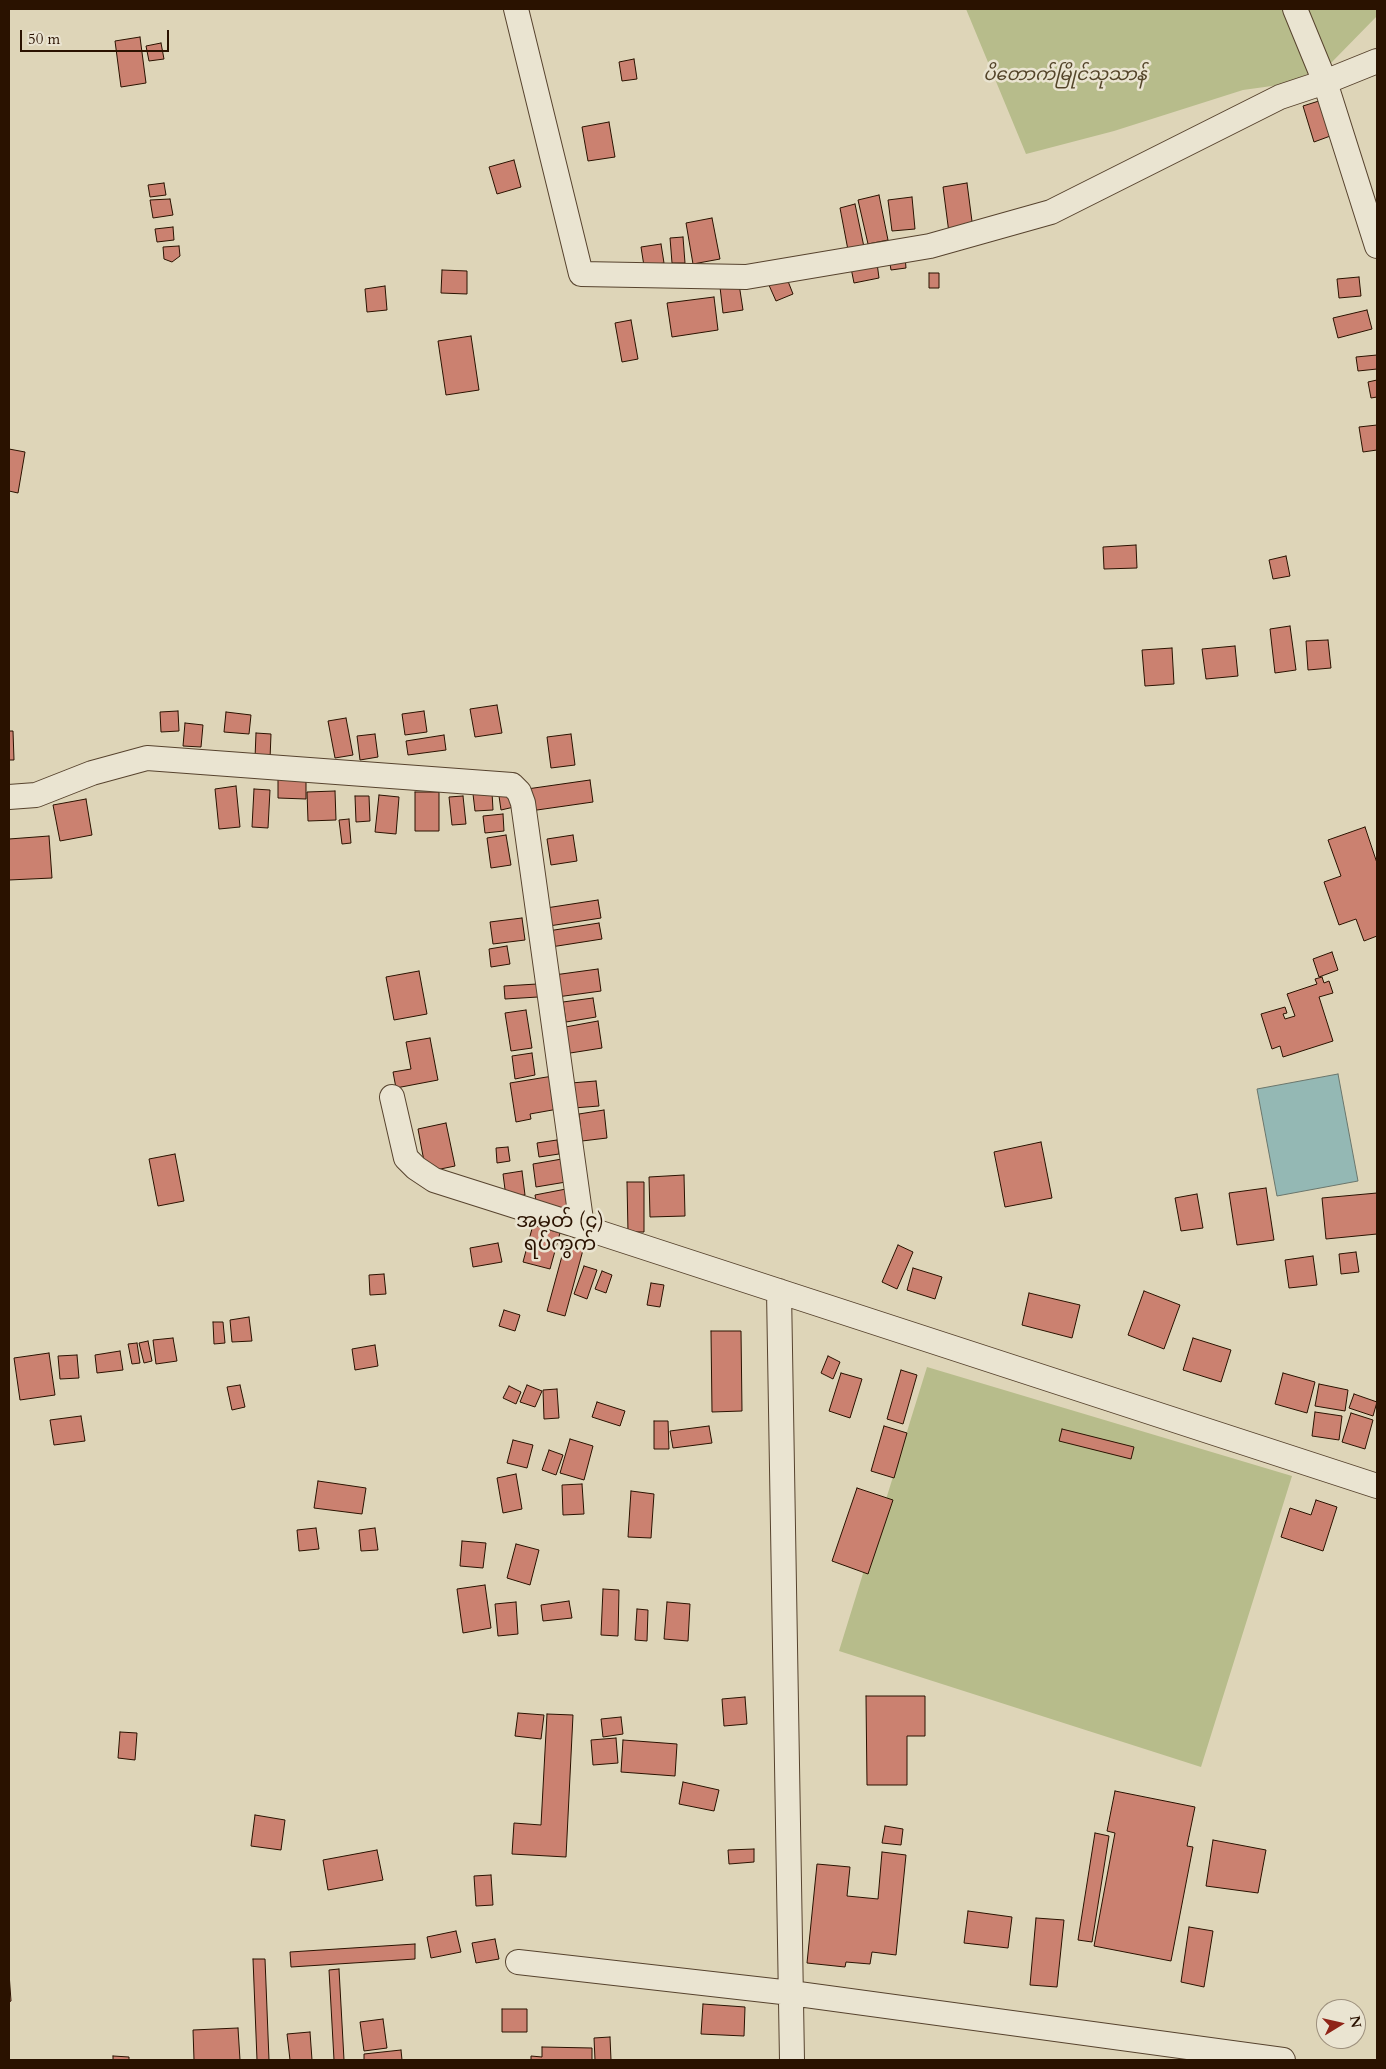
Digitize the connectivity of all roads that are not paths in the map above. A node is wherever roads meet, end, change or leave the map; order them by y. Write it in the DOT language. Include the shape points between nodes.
graph roads {
  1 [pos="516,9"];
  2 [pos="1296,9"];
  3 [pos="1377,61"];
  4 [pos="1326,82"];
  5 [pos="1377,246"];
  6 [pos="9,797"];
  7 [pos="392,1096"];
  8 [pos="582,1227"];
  9 [pos="779,1291"];
  10 [pos="1377,1486"];
  11 [pos="518,1962"];
  12 [pos="791,1993"];
  13 [pos="1218,2056"];
  14 [pos="792,2060"];
  15 [pos="1283,2060"];
  1 -- 4 [label="street" via="582,274 746,277 930,246 1051,212 1280,97"];
  2 -- 4 [label="street"];
  3 -- 4 [label="street"];
  4 -- 5 [label="street"];
  6 -- 8 [label="street" via="36,795 92,773 147,758 512,785 523,803"];
  7 -- 8 [label="street" via="406,1158 416,1168 434,1180"];
  8 -- 9 [label="street"];
  9 -- 10 [label="street"];
  9 -- 12 [label="street"];
  11 -- 12 [label="street"];
  12 -- 13 [label="street"];
  12 -- 14 [label="street"];
  13 -- 15 [label="street"];
}
